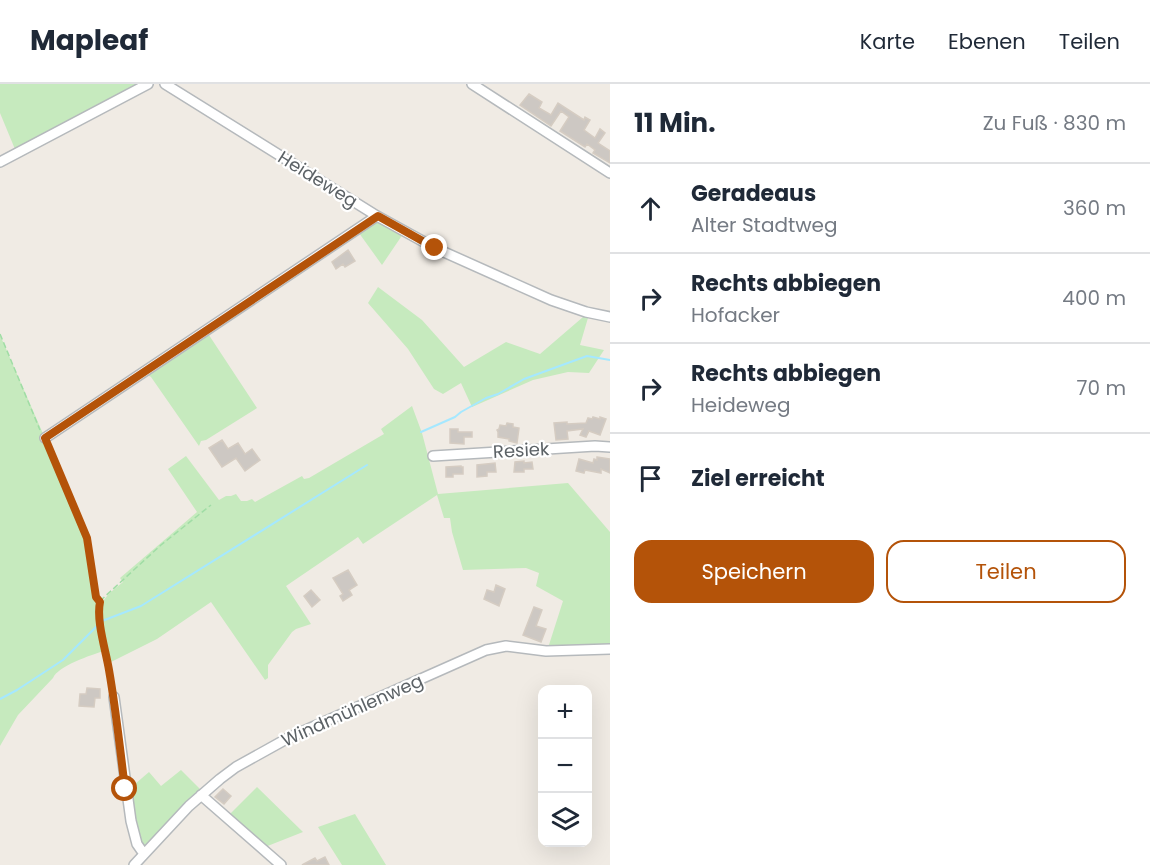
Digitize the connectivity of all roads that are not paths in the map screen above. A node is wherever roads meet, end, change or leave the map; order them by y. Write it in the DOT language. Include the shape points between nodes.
graph roads {
  1 [pos="148,84"];
  2 [pos="165,84"];
  3 [pos="472,84"];
  4 [pos="0,162"];
  5 [pos="610,173"];
  6 [pos="378,216"];
  7 [pos="610,317"];
  8 [pos="45,438"];
  9 [pos="610,447"];
  10 [pos="433,456"];
  11 [pos="610,650"];
  12 [pos="114,697"];
  13 [pos="201,795"];
  14 [pos="144,854"];
  15 [pos="134,865"];
  16 [pos="281,865"];
  1 -- 4 [label="street"];
  2 -- 6 [label="street, Heideweg"];
  3 -- 5 [label="street"];
  6 -- 7 [label="street, Heideweg" via="435,248 551,300"];
  6 -- 8 [label="street"];
  9 -- 10 [label="street, Resiek"];
  11 -- 13 [label="street, Windmühlenweg" via="546,651 506,646 486,650 290,737 236,767"];
  12 -- 14 [label="street" via="131,821"];
  13 -- 14 [label="street, Windmühlenweg"];
  13 -- 16 [label="street"];
  14 -- 15 [label="street, Windmühlenweg"];
}
